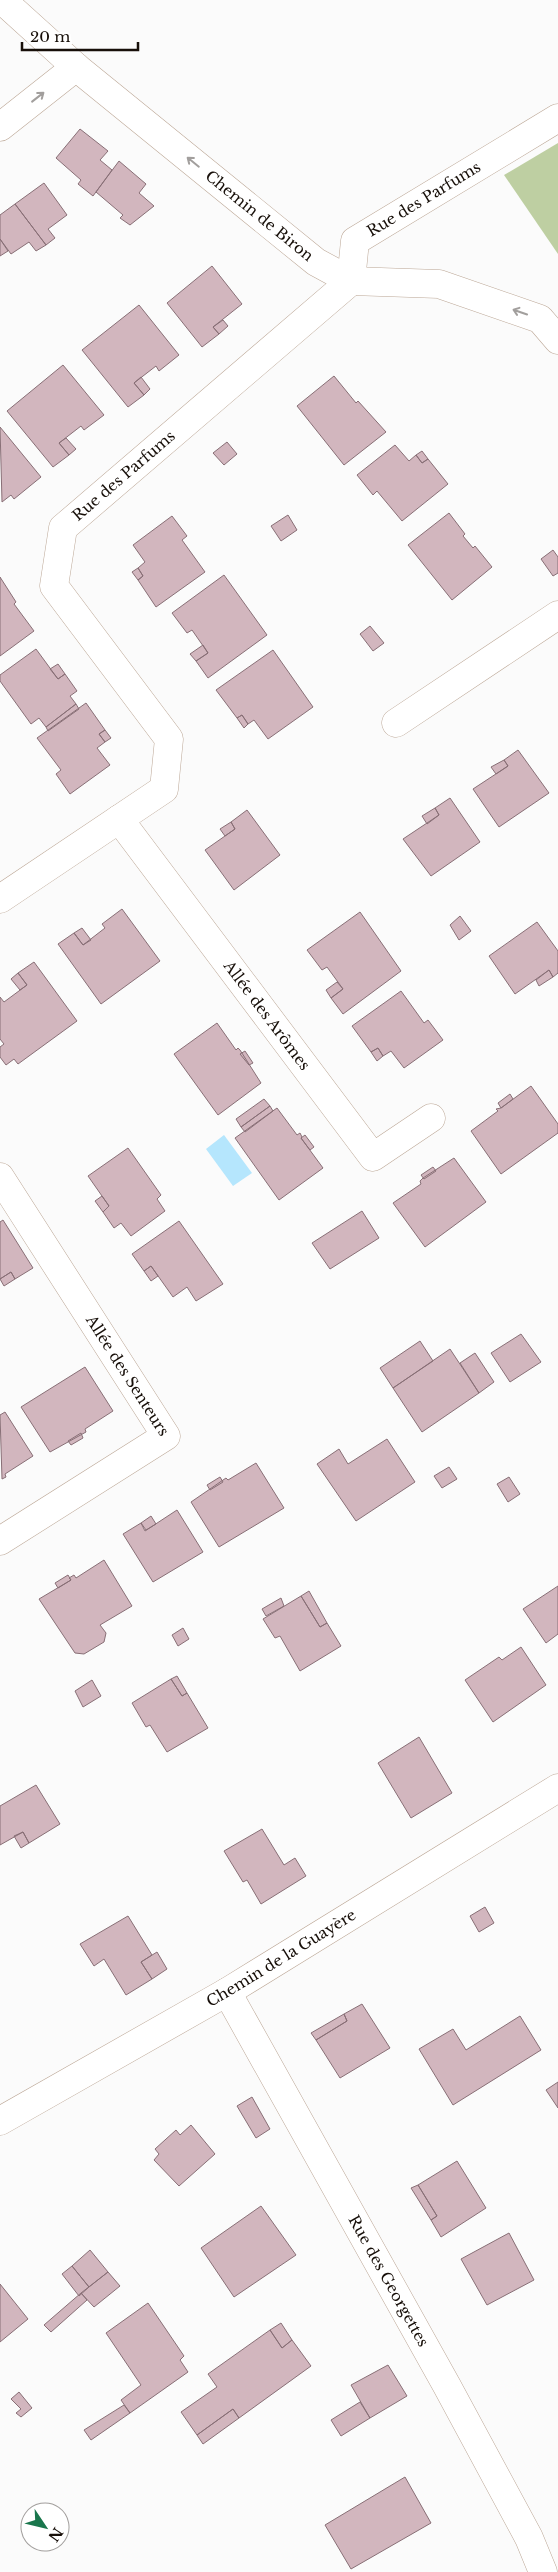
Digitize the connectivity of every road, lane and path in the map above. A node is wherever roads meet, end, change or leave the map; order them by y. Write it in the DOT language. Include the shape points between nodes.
graph roads {
  1 [pos="2,0"];
  2 [pos="76,68"];
  3 [pos="558,118"];
  4 [pos="0,127"];
  5 [pos="351,281"];
  6 [pos="558,340"];
  7 [pos="558,615"];
  8 [pos="396,723"];
  9 [pos="119,819"];
  10 [pos="0,899"];
  11 [pos="431,1118"];
  12 [pos="0,1177"];
  13 [pos="0,1541"];
  14 [pos="558,1788"];
  15 [pos="228,1992"];
  16 [pos="0,2121"];
  17 [pos="543,2572"];
  1 -- 2 [label="street, Chemin de Biron"];
  4 -- 2 [label="street, one-way"];
  5 -- 2 [label="street, Chemin de Biron, one-way" via="316,262"];
  3 -- 5 [label="street, Rue des Parfums" via="355,241"];
  6 -- 5 [label="street, Chemin de Biron, one-way" via="540,319 439,284"];
  5 -- 9 [label="street, Rue des Parfums" via="63,528 54,586 169,739 164,789"];
  7 -- 8 [label="street"];
  9 -- 10 [label="street, Rue des Parfums"];
  9 -- 11 [label="street, Allée des Arômes" via="373,1158"];
  12 -- 13 [label="street, Allée des Senteurs" via="166,1436"];
  14 -- 15 [label="street, Chemin de la Guayère"];
  15 -- 16 [label="street, Chemin de la Guayère"];
  15 -- 17 [label="street, Rue des Georgettes" via="447,2386 529,2538"];
}
